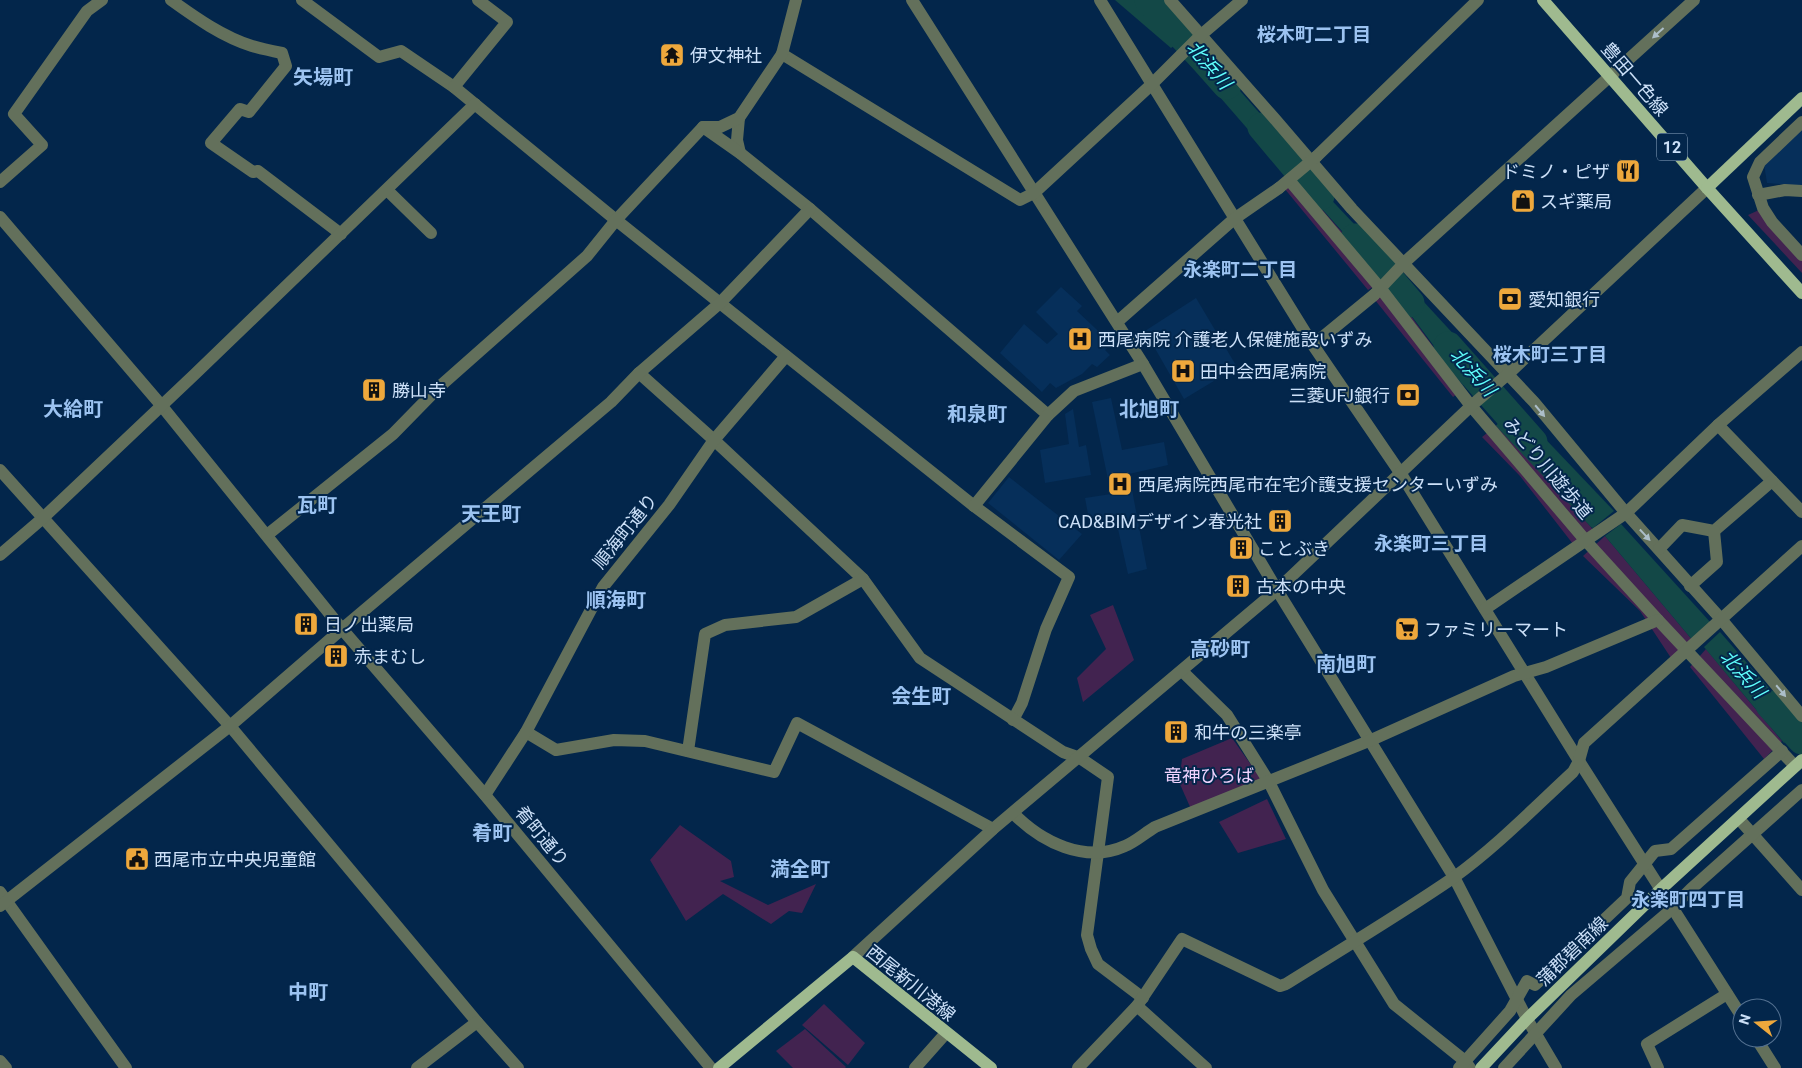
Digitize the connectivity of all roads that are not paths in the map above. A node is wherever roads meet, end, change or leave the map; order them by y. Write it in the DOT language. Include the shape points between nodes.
graph roads {
  1 [pos="102,0"];
  2 [pos="171,0"];
  3 [pos="302,0"];
  4 [pos="478,0"];
  5 [pos="796,0"];
  6 [pos="912,0"];
  7 [pos="1100,0"];
  8 [pos="1170,0"];
  9 [pos="1242,0"];
  10 [pos="1478,0"];
  11 [pos="1543,0"];
  12 [pos="1694,0"];
  13 [pos="1201,36"];
  14 [pos="782,54"];
  15 [pos="1610,76"];
  16 [pos="1151,85"];
  17 [pos="454,87"];
  18 [pos="1802,98"];
  19 [pos="476,104"];
  20 [pos="739,118"];
  21 [pos="1802,122"];
  22 [pos="703,128"];
  23 [pos="740,153"];
  24 [pos="0,182"];
  25 [pos="1284,184"];
  26 [pos="1707,188"];
  27 [pos="387,190"];
  28 [pos="1802,191"];
  29 [pos="1034,193"];
  30 [pos="1758,195"];
  31 [pos="810,209"];
  32 [pos="0,217"];
  33 [pos="1234,219"];
  34 [pos="616,220"];
  35 [pos="431,233"];
  36 [pos="341,234"];
  37 [pos="1802,255"];
  38 [pos="1377,292"];
  39 [pos="1802,293"];
  40 [pos="720,303"];
  41 [pos="1116,322"];
  42 [pos="1313,345"];
  43 [pos="1802,352"];
  44 [pos="786,356"];
  45 [pos="1143,364"];
  46 [pos="639,373"];
  47 [pos="1502,379"];
  48 [pos="161,405"];
  49 [pos="1472,406"];
  50 [pos="1048,416"];
  51 [pos="1718,425"];
  52 [pos="714,440"];
  53 [pos="0,470"];
  54 [pos="1401,474"];
  55 [pos="1772,481"];
  56 [pos="974,506"];
  57 [pos="1802,512"];
  58 [pos="1626,514"];
  59 [pos="43,518"];
  60 [pos="1714,531"];
  61 [pos="267,535"];
  62 [pos="1586,541"];
  63 [pos="1802,546"];
  64 [pos="1659,549"];
  65 [pos="0,555"];
  66 [pos="863,579"];
  67 [pos="1690,586"];
  68 [pos="1277,590"];
  69 [pos="1485,609"];
  70 [pos="1721,619"];
  71 [pos="1658,620"];
  72 [pos="342,629"];
  73 [pos="1688,651"];
  74 [pos="1182,671"];
  75 [pos="1524,674"];
  76 [pos="1802,716"];
  77 [pos="1013,720"];
  78 [pos="230,726"];
  79 [pos="526,732"];
  80 [pos="1369,741"];
  81 [pos="688,752"];
  82 [pos="1782,752"];
  83 [pos="1080,758"];
  84 [pos="1579,761"];
  85 [pos="1799,763"];
  86 [pos="1269,782"];
  87 [pos="1802,790"];
  88 [pos="485,795"];
  89 [pos="1012,813"];
  90 [pos="1739,819"];
  91 [pos="994,829"];
  92 [pos="1752,834"];
  93 [pos="1099,853"];
  94 [pos="1644,864"];
  95 [pos="1454,877"];
  96 [pos="1661,889"];
  97 [pos="1802,890"];
  98 [pos="2,900"];
  99 [pos="1672,908"];
  100 [pos="1354,942"];
  101 [pos="853,957"];
  102 [pos="1727,994"];
  103 [pos="1517,999"];
  104 [pos="1140,1002"];
  105 [pos="1732,1002"];
  106 [pos="1527,1019"];
  107 [pos="478,1022"];
  108 [pos="946,1033"];
  109 [pos="1536,1034"];
  110 [pos="1762,1048"];
  111 [pos="0,1060"];
  112 [pos="1465,1066"];
  113 [pos="1772,1067"];
  114 [pos="6,1068"];
  115 [pos="126,1068"];
  116 [pos="417,1068"];
  117 [pos="518,1068"];
  118 [pos="711,1068"];
  119 [pos="719,1068"];
  120 [pos="915,1068"];
  121 [pos="991,1068"];
  122 [pos="1078,1068"];
  123 [pos="1206,1068"];
  124 [pos="1481,1068"];
  125 [pos="1504,1068"];
  126 [pos="1556,1068"];
  127 [pos="1658,1068"];
  1 -- 24 [label="street" via="87,11 14,114 42,146"];
  2 -- 36 [label="street" via="233,38 282,53 286,66 280,74 249,112 240,109 211,143 253,172 258,170"];
  3 -- 17 [label="street" via="379,57 401,50"];
  4 -- 17 [label="street" via="507,22"];
  5 -- 14 [label="street"];
  6 -- 29 [label="street"];
  7 -- 16 [label="street"];
  8 -- 13 [label="street"];
  9 -- 13 [label="street"];
  10 -- 25 [label="street, bridge" via="1316,158"];
  11 -- 15 [label="main road, 豊田一色線 / 12"];
  12 -- 15 [label="street, one-way"];
  13 -- 16 [label="street"];
  13 -- 47 [label="street"];
  14 -- 20 [label="street"];
  14 -- 29 [label="street" via="1020,200"];
  15 -- 26 [label="main road, 豊田一色線 / 12"];
  15 -- 38 [label="street, bridge" via="1406,261"];
  16 -- 29 [label="street"];
  16 -- 33 [label="street"];
  17 -- 19 [label="street"];
  18 -- 26 [label="main road"];
  19 -- 27 [label="street"];
  19 -- 34 [label="street"];
  20 -- 22 [label="street" via="720,127"];
  20 -- 23 [label="street" via="737,140"];
  21 -- 30 [label="street" via="1760,162 1753,177"];
  22 -- 23 [label="street"];
  22 -- 34 [label="street"];
  23 -- 31 [label="street"];
  25 -- 33 [label="street"];
  25 -- 38 [label="street, みどり川遊歩道"];
  26 -- 39 [label="main road, 豊田一色線 / 12"];
  26 -- 47 [label="street"];
  27 -- 35 [label="street"];
  27 -- 36 [label="street"];
  28 -- 30 [label="street" via="1785,190"];
  29 -- 41 [label="street"];
  30 -- 37 [label="street" via="1772,222"];
  31 -- 40 [label="street"];
  31 -- 50 [label="street"];
  32 -- 48 [label="street, 肴町通り"];
  33 -- 41 [label="street"];
  33 -- 42 [label="street"];
  34 -- 40 [label="street"];
  34 -- 61 [label="street" via="586,256 438,388 393,434"];
  36 -- 48 [label="street"];
  38 -- 42 [label="street"];
  38 -- 49 [label="street, みどり川遊歩道"];
  40 -- 44 [label="street"];
  40 -- 46 [label="street"];
  41 -- 45 [label="street"];
  42 -- 54 [label="street"];
  43 -- 51 [label="street"];
  44 -- 52 [label="street, 順海町通り"];
  44 -- 56 [label="street"];
  45 -- 50 [label="street" via="1074,391"];
  45 -- 68 [label="street"];
  46 -- 52 [label="street"];
  46 -- 72 [label="street" via="611,402"];
  47 -- 49 [label="street"];
  47 -- 58 [label="street, one-way" via="1534,402"];
  48 -- 59 [label="street"];
  48 -- 61 [label="street, 肴町通り"];
  49 -- 54 [label="street"];
  49 -- 62 [label="street, みどり川遊歩道"];
  50 -- 56 [label="street"];
  51 -- 55 [label="street"];
  51 -- 58 [label="street"];
  52 -- 66 [label="street"];
  52 -- 79 [label="street, 順海町通り" via="669,506 603,587"];
  53 -- 59 [label="street"];
  54 -- 68 [label="street"];
  54 -- 69 [label="street"];
  55 -- 57 [label="street"];
  55 -- 60 [label="street"];
  56 -- 77 [label="street" via="1069,577"];
  58 -- 62 [label="street"];
  58 -- 64 [label="street, one-way"];
  59 -- 65 [label="street"];
  59 -- 78 [label="street"];
  60 -- 64 [label="street" via="1682,525"];
  60 -- 67 [label="street" via="1717,562"];
  61 -- 72 [label="street, 肴町通り"];
  62 -- 69 [label="street"];
  62 -- 71 [label="street, みどり川遊歩道"];
  63 -- 70 [label="street"];
  64 -- 67 [label="street"];
  66 -- 77 [label="street" via="920,658"];
  66 -- 81 [label="street" via="796,617 725,625 706,634"];
  67 -- 70 [label="street"];
  68 -- 74 [label="street"];
  68 -- 80 [label="street"];
  69 -- 75 [label="street"];
  70 -- 73 [label="street"];
  70 -- 76 [label="street, one-way"];
  71 -- 73 [label="street, みどり川遊歩道"];
  71 -- 75 [label="street"];
  72 -- 78 [label="street"];
  72 -- 88 [label="street, 肴町通り"];
  73 -- 82 [label="street, みどり川遊歩道"];
  73 -- 84 [label="street" via="1584,743"];
  74 -- 83 [label="street"];
  74 -- 86 [label="street" via="1227,715"];
  75 -- 80 [label="street"];
  75 -- 84 [label="street"];
  77 -- 83 [label="street" via="1063,752"];
  78 -- 98 [label="street"];
  78 -- 107 [label="street"];
  79 -- 81 [label="street" via="556,750 614,740 644,741"];
  79 -- 88 [label="street, 順海町通り"];
  80 -- 86 [label="street"];
  80 -- 95 [label="street"];
  81 -- 91 [label="street" via="774,772 797,723"];
  82 -- 85 [label="street, みどり川遊歩道"];
  82 -- 94 [label="street" via="1670,849 1655,851"];
  83 -- 89 [label="street"];
  83 -- 93 [label="street" via="1108,777"];
  84 -- 94 [label="street"];
  84 -- 95 [label="street" via="1558,786"];
  85 -- 90 [label="main road, 蒲郡碧南線"];
  86 -- 93 [label="street" via="1155,827 1125,846"];
  86 -- 100 [label="street" via="1323,890"];
  87 -- 92 [label="street"];
  88 -- 118 [label="street, 肴町通り"];
  89 -- 91 [label="street"];
  89 -- 93 [label="street" via="1047,840 1063,847"];
  90 -- 92 [label="street"];
  90 -- 96 [label="main road, 蒲郡碧南線"];
  91 -- 101 [label="street"];
  92 -- 97 [label="street"];
  92 -- 99 [label="street"];
  93 -- 104 [label="street" via="1088,935 1090,950 1098,964"];
  94 -- 96 [label="street"];
  94 -- 103 [label="street" via="1630,882 1627,898 1535,985 1527,981"];
  95 -- 100 [label="street"];
  95 -- 103 [label="street"];
  96 -- 99 [label="street"];
  96 -- 106 [label="main road, 蒲郡碧南線"];
  98 -- 115 [label="street"];
  99 -- 102 [label="street"];
  99 -- 109 [label="street" via="1570,995"];
  100 -- 104 [label="street" via="1280,986 1182,939"];
  100 -- 112 [label="street" via="1394,1004"];
  101 -- 108 [label="main road, 西尾新川港線"];
  101 -- 119 [label="main road, 西尾新川港線"];
  102 -- 105 [label="street"];
  102 -- 127 [label="street" via="1646,1044"];
  103 -- 106 [label="street"];
  103 -- 112 [label="street"];
  104 -- 122 [label="street"];
  104 -- 123 [label="street"];
  106 -- 109 [label="street"];
  106 -- 124 [label="main road, 蒲郡碧南線"];
  107 -- 116 [label="street"];
  107 -- 117 [label="street"];
  108 -- 120 [label="street"];
  108 -- 121 [label="main road, 西尾新川港線"];
  109 -- 125 [label="street"];
  109 -- 126 [label="street"];
  110 -- 113 [label="street"];
  111 -- 114 [label="street"];
}
